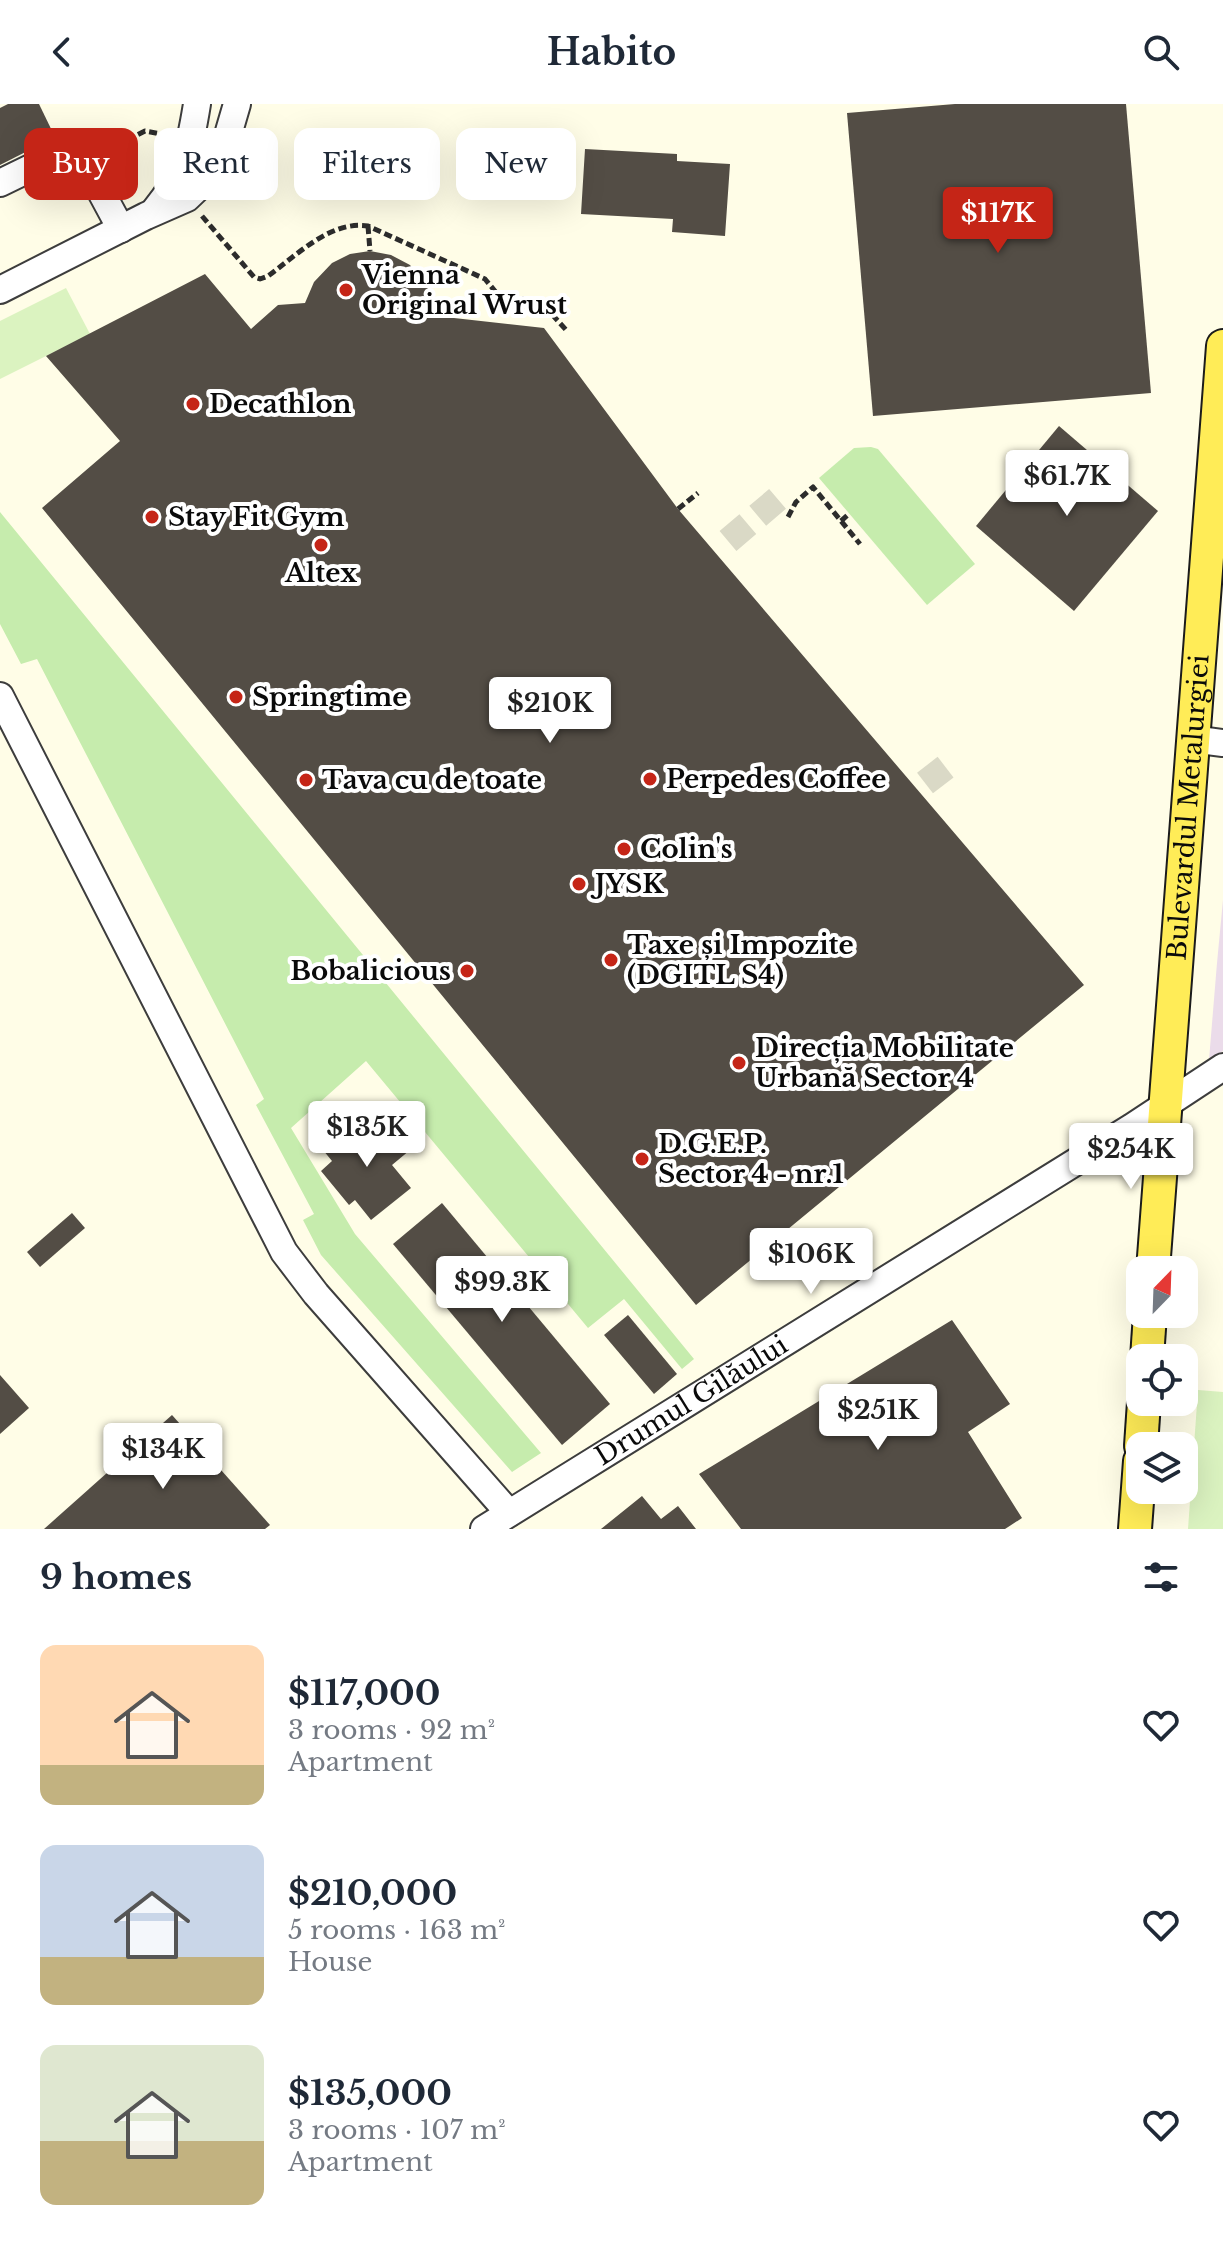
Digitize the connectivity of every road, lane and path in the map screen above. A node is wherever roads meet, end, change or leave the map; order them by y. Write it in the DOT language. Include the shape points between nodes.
graph roads {
  1 [pos="197,104"];
  2 [pos="237,104"];
  3 [pos="230,128"];
  4 [pos="0,183"];
  5 [pos="182,200"];
  6 [pos="189,200"];
  7 [pos="153,213"];
  8 [pos="368,226"];
  9 [pos="121,229"];
  10 [pos="370,251"];
  11 [pos="0,290"];
  12 [pos="567,331"];
  13 [pos="1223,346"];
  14 [pos="698,493"];
  15 [pos="678,509"];
  16 [pos="849,514"];
  17 [pos="788,517"];
  18 [pos="841,521"];
  19 [pos="860,544"];
  20 [pos="0,696"];
  21 [pos="1208,741"];
  22 [pos="1223,1067"];
  23 [pos="1165,1106"];
  24 [pos="1154,1256"];
  25 [pos="1137,1504"];
  26 [pos="509,1513"];
  27 [pos="484,1529"];
  28 [pos="1135,1529"];
  1 -- 7 [label="street" via="185,164"];
  2 -- 3 [label="street"];
  4 -- 9 [label="street" via="74,147"];
  5 -- 7 [label="street"];
  6 -- 8 [label="path" via="260,279 332,232"];
  7 -- 9 [label="street"];
  8 -- 10 [label="path"];
  8 -- 12 [label="path" via="485,279 499,296 540,301"];
  9 -- 11 [label="street"];
  13 -- 21 [label="main road, Bulevardul Metalurgiei"];
  14 -- 15 [label="path"];
  16 -- 18 [label="path"];
  17 -- 18 [label="path" via="813,487"];
  18 -- 19 [label="path"];
  20 -- 26 [label="street" via="284,1252"];
  21 -- 23 [label="main road, Bulevardul Metalurgiei"];
  22 -- 23 [label="street, Drumul Gilăului"];
  23 -- 24 [label="main road, Bulevardul Metalurgiei"];
  23 -- 26 [label="street, Drumul Gilăului"];
  25 -- 28 [label="main road"];
  26 -- 27 [label="street, Drumul Gilăului"];
}
